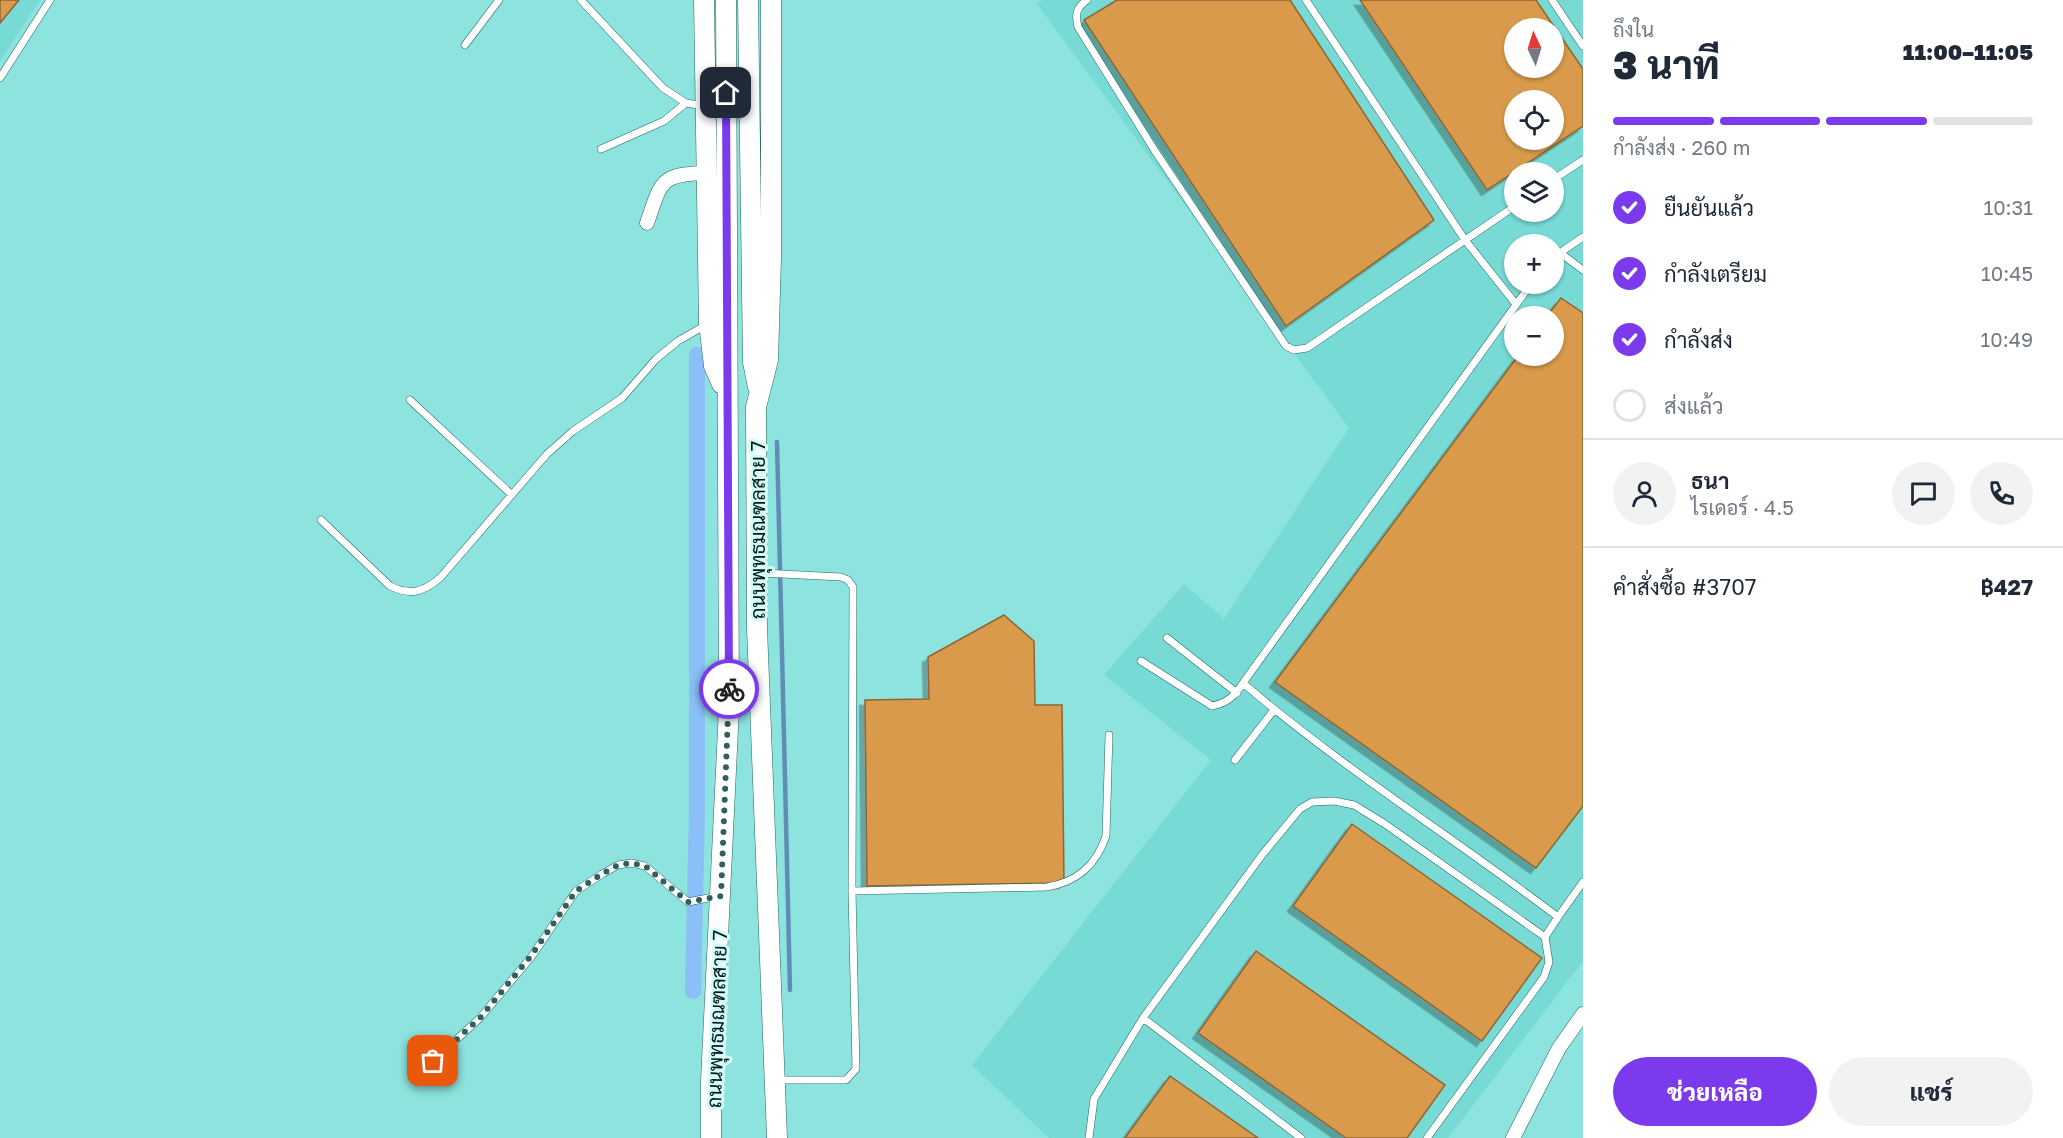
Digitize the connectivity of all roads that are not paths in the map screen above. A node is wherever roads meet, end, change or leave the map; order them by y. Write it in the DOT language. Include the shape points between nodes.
graph roads {
  1 [pos="50,0"];
  2 [pos="499,0"];
  3 [pos="580,0"];
  4 [pos="704,0"];
  5 [pos="726,0"];
  6 [pos="748,0"];
  7 [pos="771,0"];
  8 [pos="1087,0"];
  9 [pos="1306,0"];
  10 [pos="1551,0"];
  11 [pos="465,45"];
  12 [pos="1583,46"];
  13 [pos="0,78"];
  14 [pos="695,104"];
  15 [pos="601,149"];
  16 [pos="1583,160"];
  17 [pos="1564,172"];
  18 [pos="705,173"];
  19 [pos="1504,213"];
  20 [pos="647,223"];
  21 [pos="1583,237"];
  22 [pos="1465,240"];
  23 [pos="1564,249"];
  24 [pos="1564,259"];
  25 [pos="1583,270"];
  26 [pos="1523,294"];
  27 [pos="1515,303"];
  28 [pos="709,323"];
  29 [pos="758,390"];
  30 [pos="727,394"];
  31 [pos="410,400"];
  32 [pos="512,495"];
  33 [pos="321,519"];
  34 [pos="757,573"];
  35 [pos="1167,638"];
  36 [pos="1141,661"];
  37 [pos="1243,683"];
  38 [pos="1237,693"];
  39 [pos="1274,710"];
  40 [pos="1109,735"];
  41 [pos="1235,760"];
  42 [pos="1583,882"];
  43 [pos="852,891"];
  44 [pos="721,896"];
  45 [pos="1558,917"];
  46 [pos="1545,937"];
  47 [pos="1583,1014"];
  48 [pos="1143,1018"];
  49 [pos="433,1061"];
  50 [pos="775,1080"];
  51 [pos="711,1138"];
  52 [pos="777,1138"];
  53 [pos="1089,1138"];
  54 [pos="1301,1138"];
  55 [pos="1427,1138"];
  56 [pos="1513,1138"];
  1 -- 13 [label="lane"];
  2 -- 11 [label="lane"];
  3 -- 14 [label="lane" via="663,88"];
  4 -- 14 [label="main road"];
  5 -- 30 [label="main road, ถนนพุทธมณฑลสาย 7"];
  6 -- 29 [label="main road" via="753,362"];
  7 -- 29 [label="main road" via="770,336 768,360"];
  8 -- 22 [label="lane" via="1075,15 1078,27 1155,151 1286,346 1294,350 1307,348"];
  9 -- 22 [label="lane"];
  10 -- 12 [label="lane"];
  14 -- 15 [label="lane"];
  14 -- 18 [label="main road"];
  16 -- 17 [label="lane"];
  18 -- 20 [label="street" via="678,174 663,183"];
  18 -- 28 [label="main road"];
  19 -- 22 [label="lane"];
  21 -- 23 [label="lane"];
  22 -- 27 [label="lane"];
  24 -- 25 [label="lane"];
  26 -- 27 [label="lane"];
  27 -- 37 [label="lane"];
  28 -- 30 [label="main road" via="714,366"];
  28 -- 32 [label="lane" via="678,341 656,359 622,398 573,431"];
  29 -- 34 [label="main road, ถนนพุทธมณฑลสาย 7"];
  30 -- 44 [label="main road, ถนนพุทธมณฑลสาย 7" via="729,708"];
  31 -- 32 [label="lane"];
  32 -- 33 [label="lane" via="440,578 415,593 390,586"];
  34 -- 43 [label="lane" via="841,577 853,587"];
  34 -- 50 [label="main road, ถนนพุทธมณฑลสาย 7"];
  35 -- 38 [label="lane"];
  36 -- 38 [label="lane" via="1212,706 1224,704"];
  37 -- 38 [label="lane"];
  37 -- 39 [label="lane"];
  39 -- 41 [label="lane"];
  39 -- 45 [label="lane"];
  40 -- 43 [label="lane" via="1106,836 1078,878 1047,887"];
  42 -- 45 [label="lane"];
  43 -- 50 [label="lane" via="856,1069 846,1080"];
  44 -- 49 [label="lane" via="688,902 645,866 631,863 602,874 576,891 531,956 480,1018"];
  44 -- 51 [label="main road, ถนนพุทธมณฑลสาย 7"];
  45 -- 46 [label="lane"];
  46 -- 48 [label="lane" via="1354,805 1312,802 1300,809 1262,855"];
  46 -- 55 [label="lane" via="1549,962 1544,977"];
  47 -- 56 [label="street" via="1559,1048"];
  48 -- 53 [label="lane" via="1094,1099"];
  48 -- 54 [label="lane"];
  50 -- 52 [label="main road, ถนนพุทธมณฑลสาย 7"];
}
